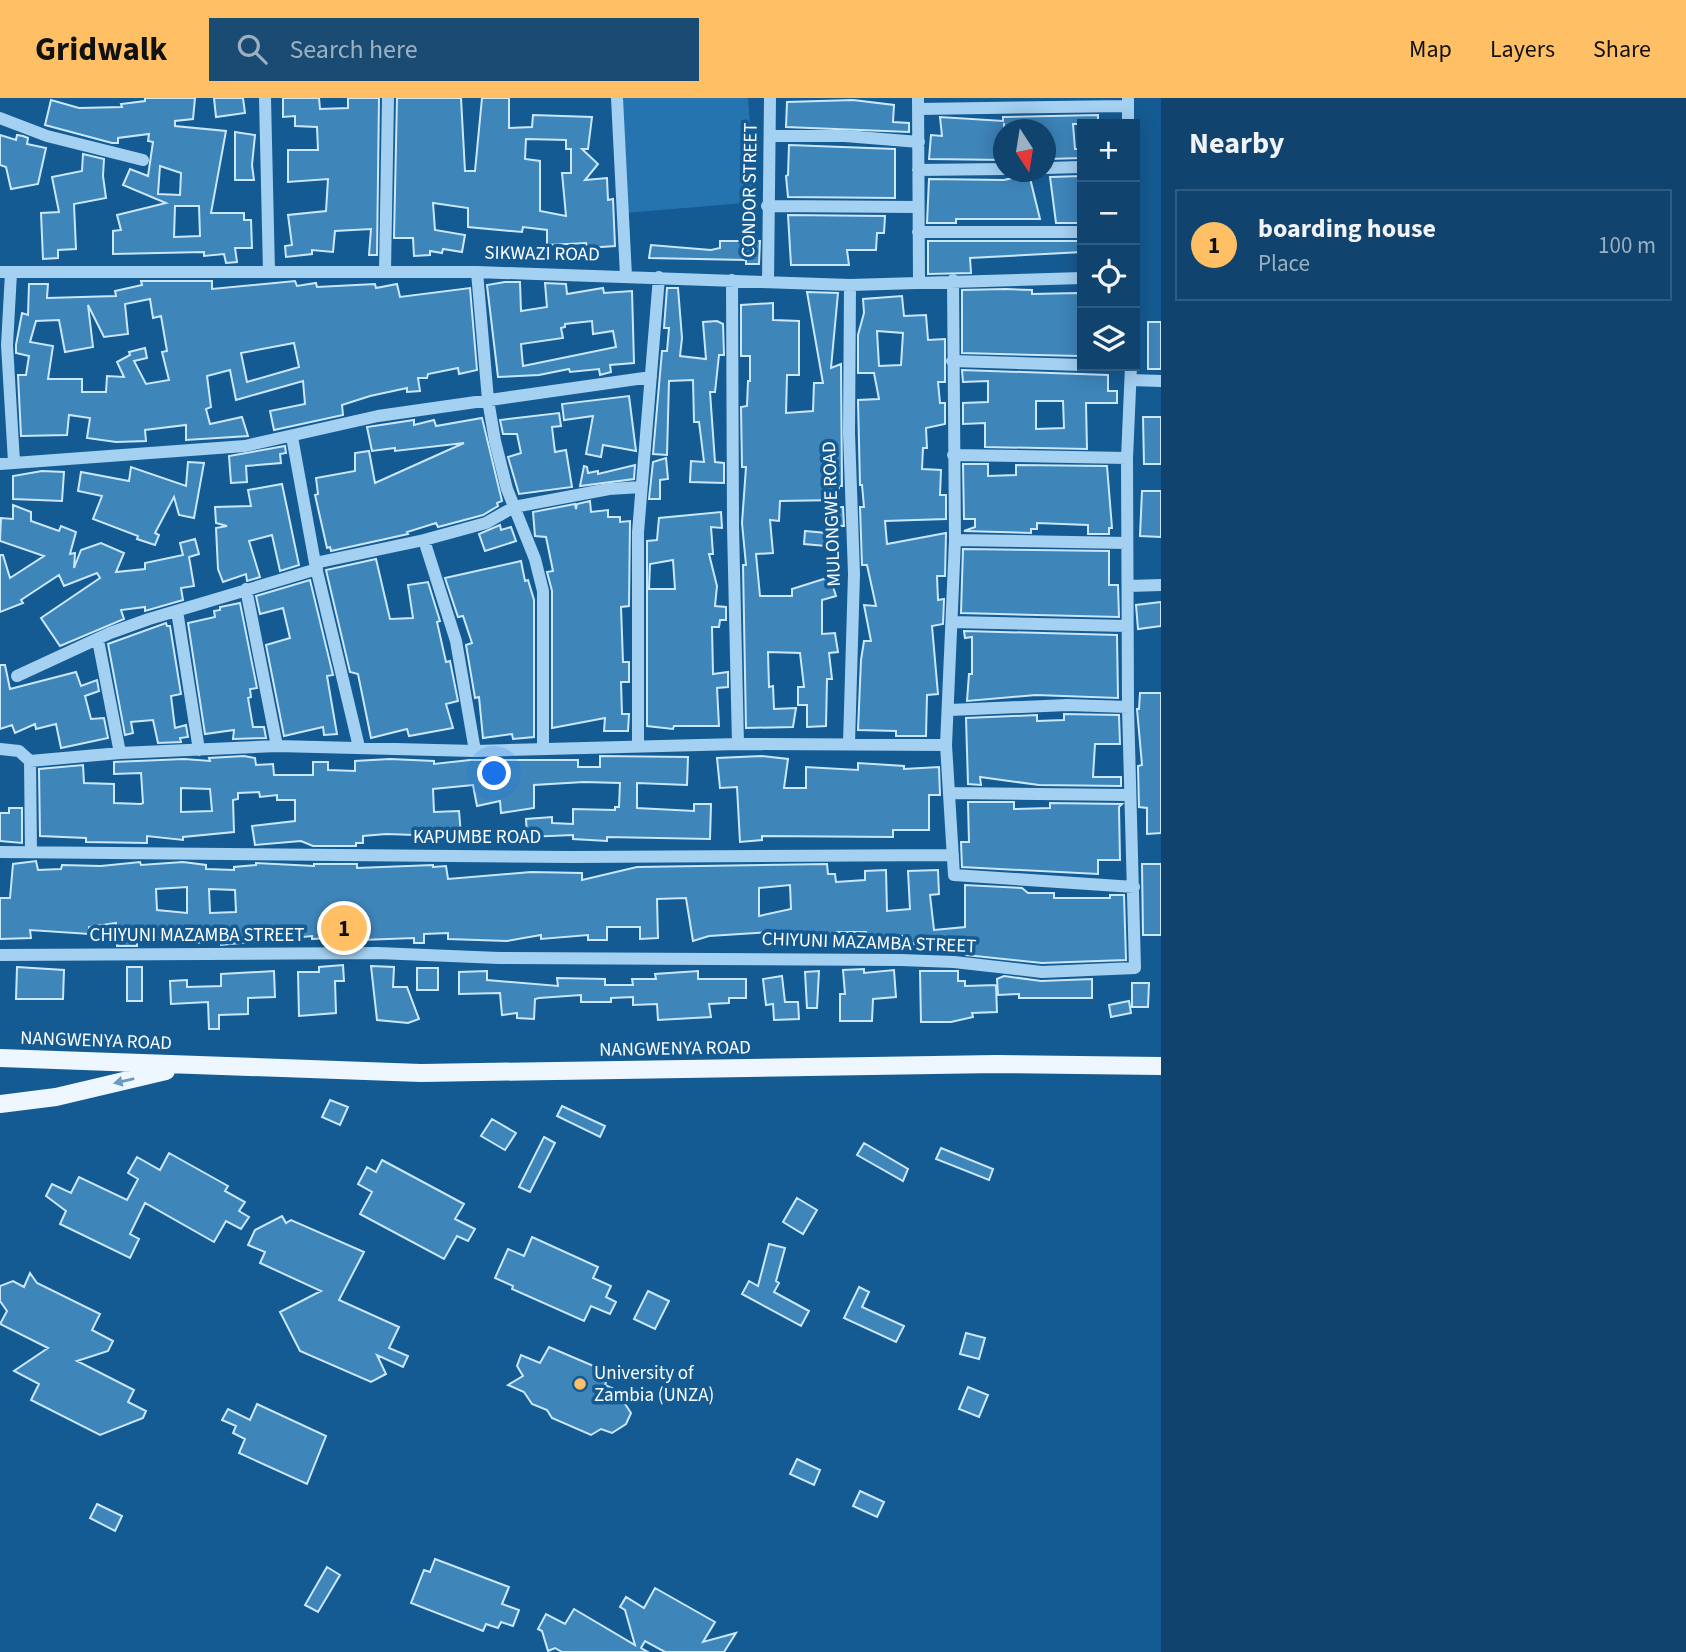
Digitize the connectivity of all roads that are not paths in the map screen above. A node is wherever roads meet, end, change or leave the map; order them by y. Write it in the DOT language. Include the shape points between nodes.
graph roads {
  1 [pos="265,98"];
  2 [pos="388,98"];
  3 [pos="617,98"];
  4 [pos="771,98"];
  5 [pos="1128,102"];
  6 [pos="918,104"];
  7 [pos="0,118"];
  8 [pos="770,136"];
  9 [pos="919,142"];
  10 [pos="143,160"];
  11 [pos="1077,166"];
  12 [pos="1056,167"];
  13 [pos="993,169"];
  14 [pos="918,170"];
  15 [pos="767,206"];
  16 [pos="918,207"];
  17 [pos="918,232"];
  18 [pos="1077,232"];
  19 [pos="269,272"];
  20 [pos="385,272"];
  21 [pos="477,272"];
  22 [pos="6,273"];
  23 [pos="626,276"];
  24 [pos="659,277"];
  25 [pos="1077,278"];
  26 [pos="732,280"];
  27 [pos="953,280"];
  28 [pos="919,281"];
  29 [pos="768,282"];
  30 [pos="850,285"];
  31 [pos="952,361"];
  32 [pos="1077,365"];
  33 [pos="1131,371"];
  34 [pos="651,377"];
  35 [pos="1131,380"];
  36 [pos="1161,381"];
  37 [pos="488,400"];
  38 [pos="292,438"];
  39 [pos="953,455"];
  40 [pos="1127,458"];
  41 [pos="7,463"];
  42 [pos="641,487"];
  43 [pos="514,507"];
  44 [pos="424,540"];
  45 [pos="955,540"];
  46 [pos="1127,543"];
  47 [pos="316,566"];
  48 [pos="1161,585"];
  49 [pos="1129,586"];
  50 [pos="246,589"];
  51 [pos="177,611"];
  52 [pos="952,622"];
  53 [pos="1127,626"];
  54 [pos="98,640"];
  55 [pos="17,676"];
  56 [pos="1128,707"];
  57 [pos="950,709"];
  58 [pos="849,743"];
  59 [pos="738,744"];
  60 [pos="946,745"];
  61 [pos="277,746"];
  62 [pos="638,746"];
  63 [pos="359,747"];
  64 [pos="0,749"];
  65 [pos="543,749"];
  66 [pos="199,750"];
  67 [pos="475,751"];
  68 [pos="120,752"];
  69 [pos="30,761"];
  70 [pos="951,793"];
  71 [pos="1128,795"];
  72 [pos="0,852"];
  73 [pos="31,852"];
  74 [pos="953,855"];
  75 [pos="1134,887"];
  76 [pos="0,955"];
  77 [pos="0,1058"];
  78 [pos="190,1066"];
  79 [pos="1161,1066"];
  80 [pos="0,1104"];
  1 -- 19 [label="street"];
  2 -- 20 [label="street"];
  3 -- 23 [label="street"];
  4 -- 8 [label="street, CONDOR STREET"];
  5 -- 6 [label="street"];
  6 -- 9 [label="street"];
  7 -- 10 [label="street" via="47,136"];
  8 -- 9 [label="street"];
  8 -- 15 [label="street, CONDOR STREET"];
  9 -- 14 [label="street"];
  11 -- 12 [label="street"];
  13 -- 14 [label="street"];
  14 -- 16 [label="street"];
  15 -- 16 [label="street"];
  15 -- 29 [label="street, CONDOR STREET"];
  16 -- 17 [label="street"];
  17 -- 18 [label="street"];
  17 -- 28 [label="street"];
  19 -- 20 [label="street, SIKWAZI ROAD"];
  19 -- 22 [label="street, SIKWAZI ROAD"];
  20 -- 21 [label="street, SIKWAZI ROAD"];
  21 -- 23 [label="street, SIKWAZI ROAD"];
  21 -- 37 [label="street"];
  22 -- 41 [label="street"];
  23 -- 24 [label="street, SIKWAZI ROAD"];
  24 -- 26 [label="street, SIKWAZI ROAD"];
  24 -- 34 [label="street"];
  25 -- 27 [label="street, SIKWAZI ROAD"];
  26 -- 29 [label="street, SIKWAZI ROAD"];
  26 -- 59 [label="street"];
  27 -- 28 [label="street, SIKWAZI ROAD"];
  27 -- 31 [label="street"];
  28 -- 30 [label="street, SIKWAZI ROAD"];
  29 -- 30 [label="street, SIKWAZI ROAD"];
  30 -- 58 [label="street, MULONGWE ROAD" via="854,615"];
  31 -- 32 [label="street"];
  31 -- 39 [label="street"];
  33 -- 35 [label="street, CHIYUNI MAZAMBA STREET"];
  34 -- 37 [label="street"];
  34 -- 42 [label="street"];
  35 -- 36 [label="street"];
  35 -- 40 [label="street, CHIYUNI MAZAMBA STREET"];
  37 -- 38 [label="street" via="378,416"];
  37 -- 43 [label="street"];
  38 -- 41 [label="street" via="244,446"];
  38 -- 47 [label="street"];
  39 -- 40 [label="street"];
  39 -- 45 [label="street"];
  40 -- 46 [label="street, CHIYUNI MAZAMBA STREET"];
  42 -- 43 [label="street"];
  42 -- 62 [label="street"];
  43 -- 44 [label="street" via="485,523"];
  43 -- 65 [label="street" via="543,591"];
  44 -- 47 [label="street"];
  44 -- 67 [label="street" via="456,641"];
  45 -- 46 [label="street"];
  45 -- 52 [label="street"];
  46 -- 49 [label="street, CHIYUNI MAZAMBA STREET"];
  47 -- 50 [label="street"];
  47 -- 63 [label="street"];
  48 -- 49 [label="street"];
  49 -- 53 [label="street, CHIYUNI MAZAMBA STREET"];
  50 -- 51 [label="street"];
  50 -- 61 [label="street"];
  51 -- 54 [label="street"];
  51 -- 66 [label="street"];
  52 -- 53 [label="street"];
  52 -- 57 [label="street"];
  53 -- 56 [label="street, CHIYUNI MAZAMBA STREET"];
  54 -- 55 [label="street"];
  54 -- 68 [label="street"];
  56 -- 57 [label="street"];
  56 -- 71 [label="street, CHIYUNI MAZAMBA STREET"];
  57 -- 60 [label="street"];
  58 -- 59 [label="street"];
  58 -- 60 [label="street"];
  59 -- 62 [label="street"];
  60 -- 70 [label="street"];
  61 -- 63 [label="street"];
  61 -- 66 [label="street"];
  62 -- 65 [label="street"];
  63 -- 67 [label="street"];
  64 -- 69 [label="street" via="19,751"];
  65 -- 67 [label="street"];
  66 -- 68 [label="street"];
  68 -- 69 [label="street"];
  69 -- 73 [label="street"];
  70 -- 71 [label="street"];
  70 -- 74 [label="street"];
  71 -- 75 [label="street, CHIYUNI MAZAMBA STREET"];
  72 -- 73 [label="street, KAPUMBE ROAD"];
  73 -- 74 [label="street, KAPUMBE ROAD"];
  74 -- 75 [label="street" via="954,875"];
  75 -- 76 [label="street, CHIYUNI MAZAMBA STREET" via="1135,968 1084,972 901,960 378,953"];
  77 -- 78 [label="main road, NANGWENYA ROAD"];
  78 -- 79 [label="main road, NANGWENYA ROAD" via="434,1073 996,1064"];
  78 -- 80 [label="main road, NANGWENYA ROAD, one-way" via="56,1097"];
}
